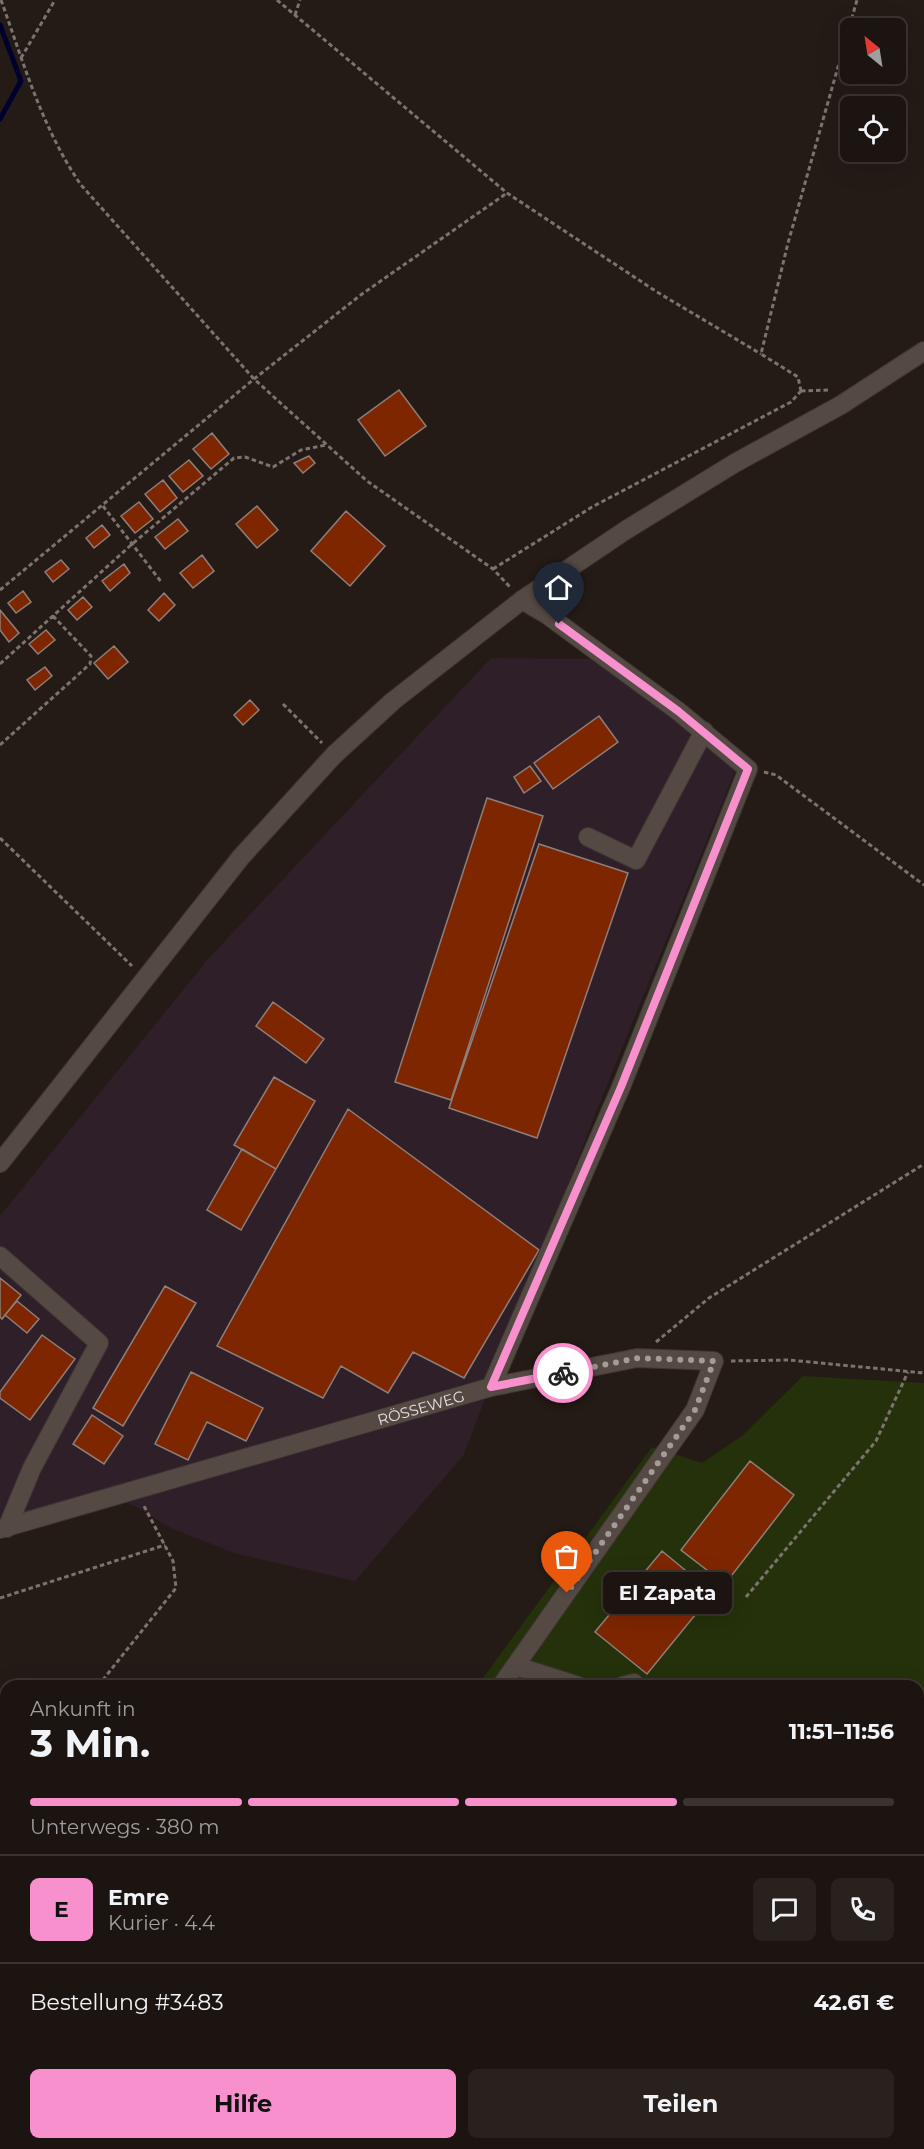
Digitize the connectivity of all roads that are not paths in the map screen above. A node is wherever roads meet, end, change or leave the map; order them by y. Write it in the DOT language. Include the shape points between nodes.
graph roads {
  1 [pos="924,351"];
  2 [pos="522,600"];
  3 [pos="704,731"];
  4 [pos="588,837"];
  5 [pos="0,1163"];
  6 [pos="0,1256"];
  7 [pos="491,1387"];
  8 [pos="3,1528"];
  9 [pos="516,1666"];
  10 [pos="506,1680"];
  11 [pos="560,1680"];
  1 -- 2 [label="street" via="841,405 672,502"];
  2 -- 3 [label="street"];
  2 -- 5 [label="street" via="393,701 334,755 241,857"];
  3 -- 4 [label="street" via="636,860"];
  3 -- 7 [label="street" via="748,769 621,1087"];
  6 -- 8 [label="street" via="99,1343"];
  7 -- 8 [label="street, RÖSSEWEG"];
  7 -- 9 [label="street, RÖSSEWEG" via="638,1358 714,1361 695,1410"];
  9 -- 10 [label="street"];
  9 -- 11 [label="street"];
}
